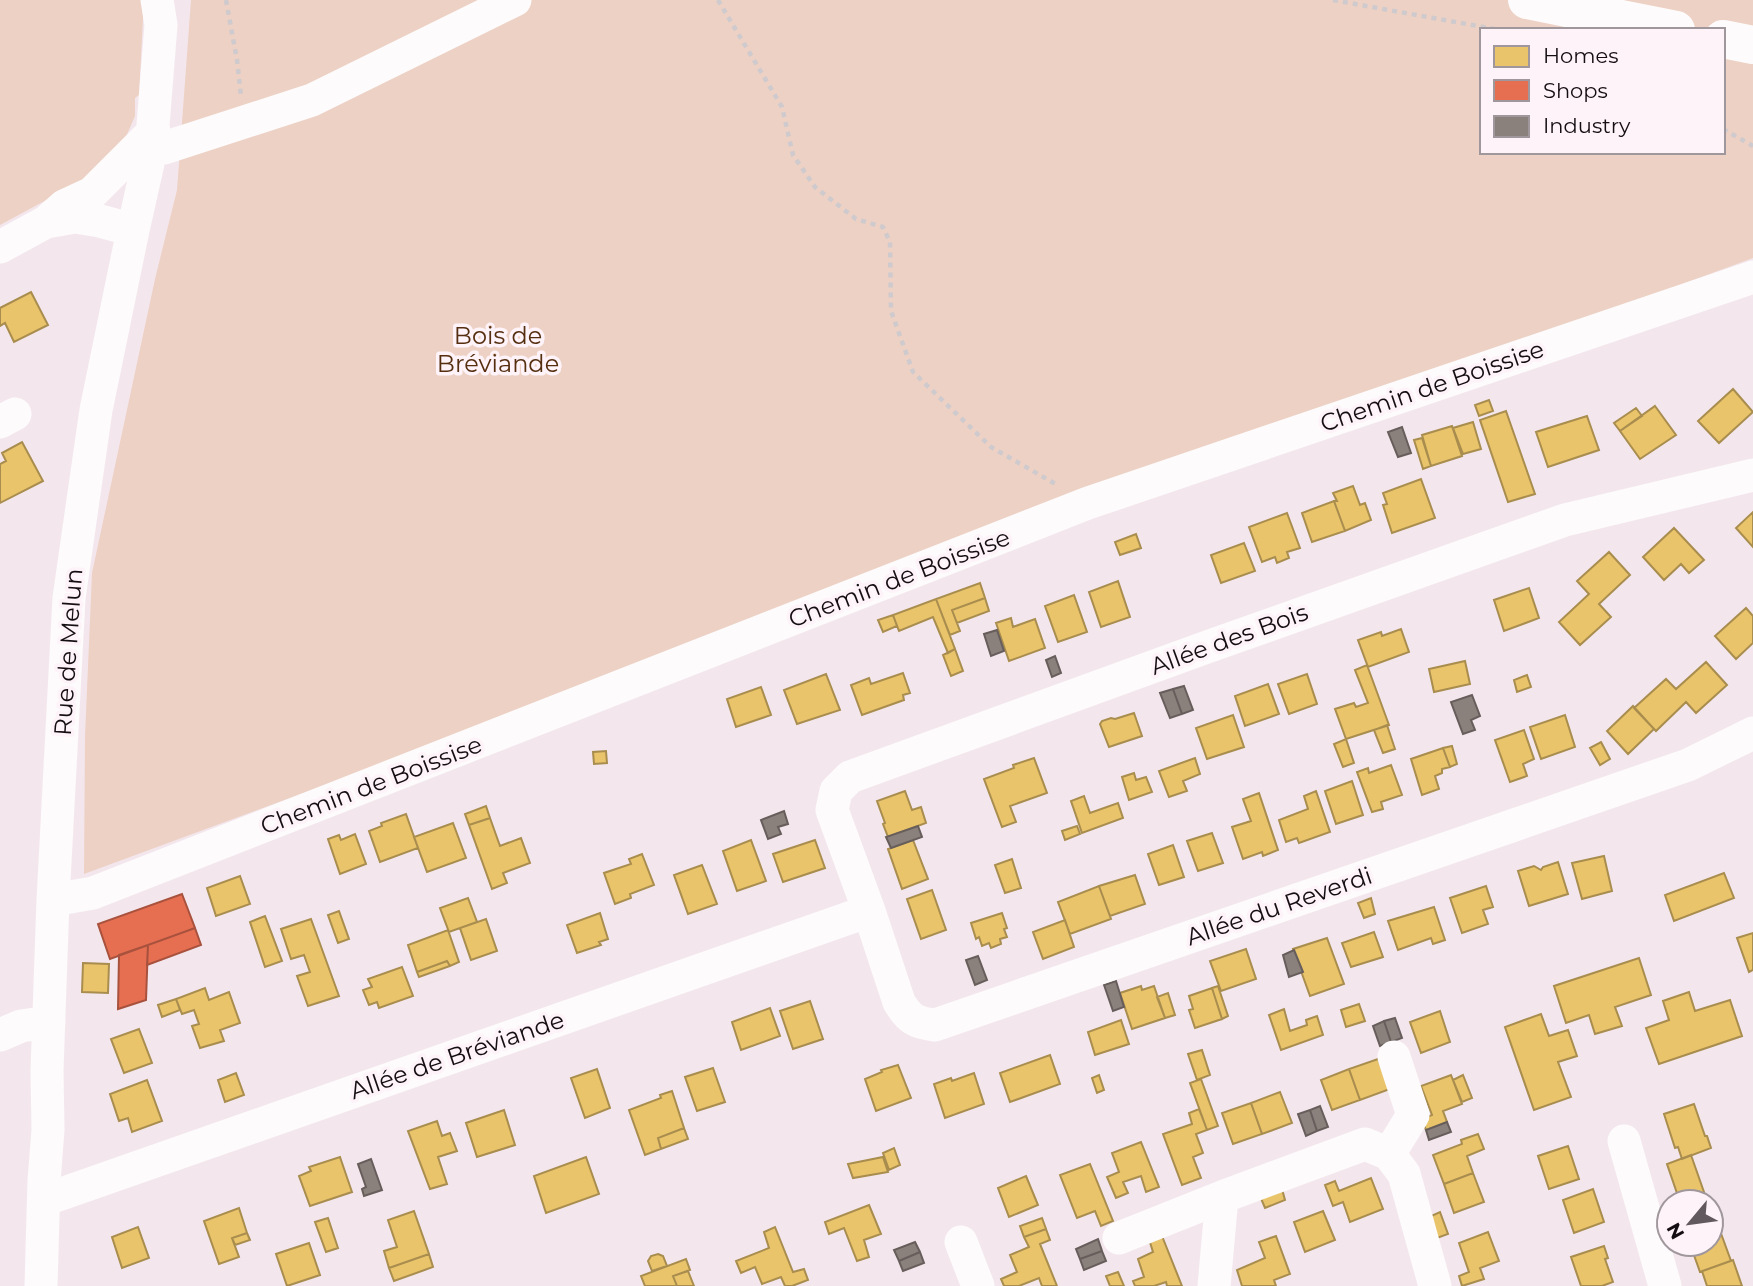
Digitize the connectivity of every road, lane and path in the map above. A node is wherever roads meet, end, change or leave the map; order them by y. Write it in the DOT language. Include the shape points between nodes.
graph roads {
  1 [pos="226,0"];
  2 [pos="515,0"];
  3 [pos="718,0"];
  4 [pos="1333,0"];
  5 [pos="1527,0"];
  6 [pos="162,8"];
  7 [pos="1489,28"];
  8 [pos="1666,28"];
  9 [pos="1725,39"];
  10 [pos="1753,45"];
  11 [pos="244,123"];
  12 [pos="1725,130"];
  13 [pos="153,141"];
  14 [pos="1753,146"];
  15 [pos="142,188"];
  16 [pos="92,193"];
  17 [pos="46,222"];
  18 [pos="133,230"];
  19 [pos="0,247"];
  20 [pos="1753,277"];
  21 [pos="1753,475"];
  22 [pos="1088,503"];
  23 [pos="1753,733"];
  24 [pos="53,900"];
  25 [pos="869,911"];
  26 [pos="49,1022"];
  27 [pos="0,1035"];
  28 [pos="1394,1057"];
  29 [pos="1624,1141"];
  30 [pos="1389,1154"];
  31 [pos="1222,1197"];
  32 [pos="44,1200"];
  33 [pos="1119,1238"];
  34 [pos="961,1242"];
  35 [pos="41,1286"];
  36 [pos="978,1286"];
  37 [pos="1214,1286"];
  38 [pos="1435,1286"];
  39 [pos="1665,1286"];
  1 -- 11 [label="path"];
  2 -- 11 [label="street" via="312,100"];
  3 -- 22 [label="path" via="782,107 793,155 815,187 856,219 883,227 890,242 891,311 914,372 991,447"];
  4 -- 7 [label="path"];
  5 -- 8 [label="main road"];
  6 -- 13 [label="street, Rue de Melun"];
  9 -- 10 [label="main road"];
  11 -- 13 [label="street" via="164,148"];
  12 -- 14 [label="path"];
  13 -- 15 [label="street, Rue de Melun"];
  13 -- 16 [label="street"];
  15 -- 16 [label="street"];
  15 -- 18 [label="street, Rue de Melun"];
  16 -- 17 [label="street" via="64,206"];
  17 -- 18 [label="street" via="75,218"];
  17 -- 19 [label="street"];
  18 -- 24 [label="street, Rue de Melun" via="96,410 69,598"];
  20 -- 22 [label="street, Chemin de Boissise"];
  21 -- 25 [label="street, Allée des Bois" via="1565,520 850,778 836,791 832,810"];
  22 -- 24 [label="street, Chemin de Boissise" via="93,893"];
  23 -- 25 [label="street, Allée du Reverdi" via="1688,765 935,1025 918,1023 899,1002"];
  24 -- 26 [label="street, Rue de Melun"];
  25 -- 32 [label="street, Allée de Bréviande"];
  26 -- 27 [label="street" via="20,1026"];
  26 -- 32 [label="street, Rue de Melun"];
  28 -- 30 [label="street" via="1413,1115"];
  29 -- 39 [label="street"];
  30 -- 31 [label="street" via="1364,1144"];
  30 -- 38 [label="street" via="1404,1174"];
  31 -- 33 [label="street"];
  31 -- 37 [label="street"];
  32 -- 35 [label="street, Rue de Melun"];
  34 -- 36 [label="street"];
}
